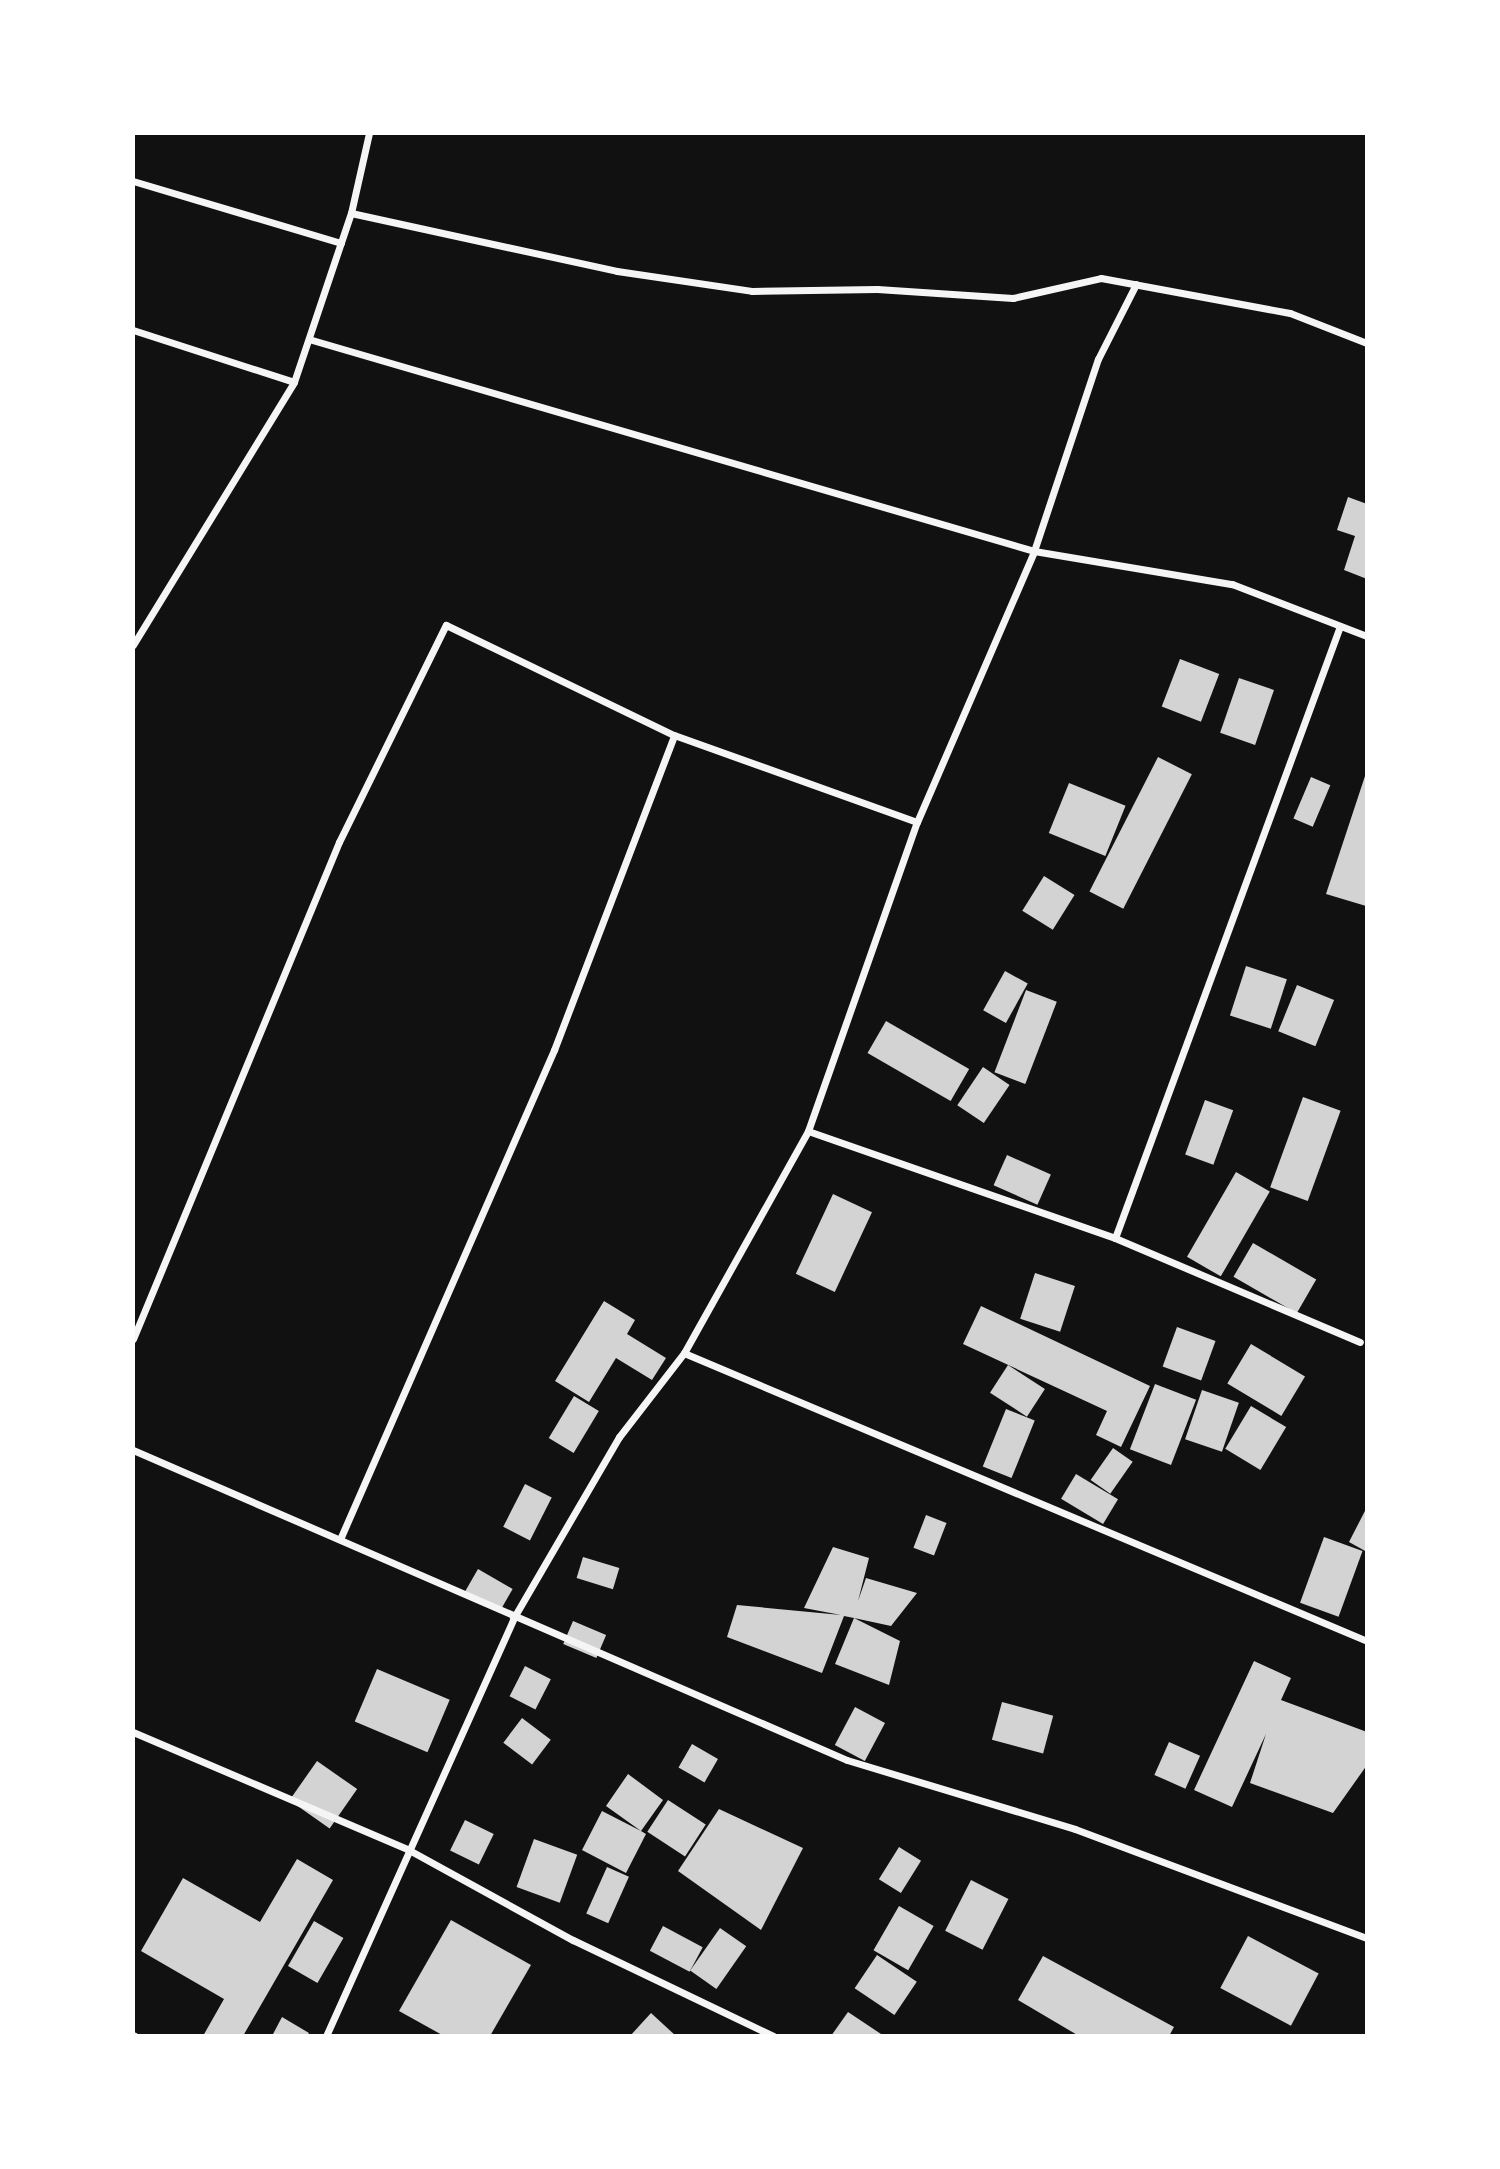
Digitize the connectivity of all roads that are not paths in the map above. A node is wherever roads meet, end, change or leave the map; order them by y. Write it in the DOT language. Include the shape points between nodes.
graph roads {
  1 [pos="369,133"];
  2 [pos="133,181"];
  3 [pos="351,213"];
  4 [pos="341,243"];
  5 [pos="1136,284"];
  6 [pos="133,330"];
  7 [pos="312,340"];
  8 [pos="1367,344"];
  9 [pos="294,382"];
  10 [pos="1034,551"];
  11 [pos="1339,626"];
  12 [pos="1367,636"];
  13 [pos="133,645"];
  14 [pos="674,735"];
  15 [pos="917,822"];
  16 [pos="808,1131"];
  17 [pos="1115,1238"];
  18 [pos="133,1339"];
  19 [pos="1360,1342"];
  20 [pos="684,1353"];
  21 [pos="133,1450"];
  22 [pos="341,1537"];
  23 [pos="513,1619"];
  24 [pos="1367,1641"];
  25 [pos="133,1732"];
  26 [pos="409,1850"];
  27 [pos="1367,1938"];
  28 [pos="326,2036"];
  29 [pos="773,2036"];
  1 -- 3 [label="street"];
  2 -- 4 [label="street"];
  3 -- 4 [label="street"];
  3 -- 5 [label="street" via="617,271 752,291 877,289 1013,298 1101,278"];
  4 -- 7 [label="street"];
  5 -- 8 [label="street" via="1290,313"];
  5 -- 10 [label="street" via="1098,359"];
  6 -- 9 [label="street"];
  7 -- 9 [label="street"];
  7 -- 10 [label="street"];
  9 -- 13 [label="street"];
  10 -- 11 [label="street" via="1232,584"];
  10 -- 15 [label="street"];
  11 -- 12 [label="street"];
  11 -- 17 [label="street"];
  14 -- 15 [label="street"];
  14 -- 18 [label="street" via="446,625 339,842"];
  14 -- 22 [label="street" via="554,1050"];
  15 -- 16 [label="street"];
  16 -- 17 [label="street"];
  16 -- 20 [label="street"];
  17 -- 19 [label="street"];
  20 -- 23 [label="street" via="619,1437"];
  20 -- 24 [label="street"];
  21 -- 22 [label="street"];
  22 -- 23 [label="street"];
  23 -- 26 [label="street"];
  23 -- 27 [label="street" via="848,1760 1075,1829"];
  25 -- 26 [label="street"];
  26 -- 28 [label="street"];
  26 -- 29 [label="street" via="573,1940"];
}
